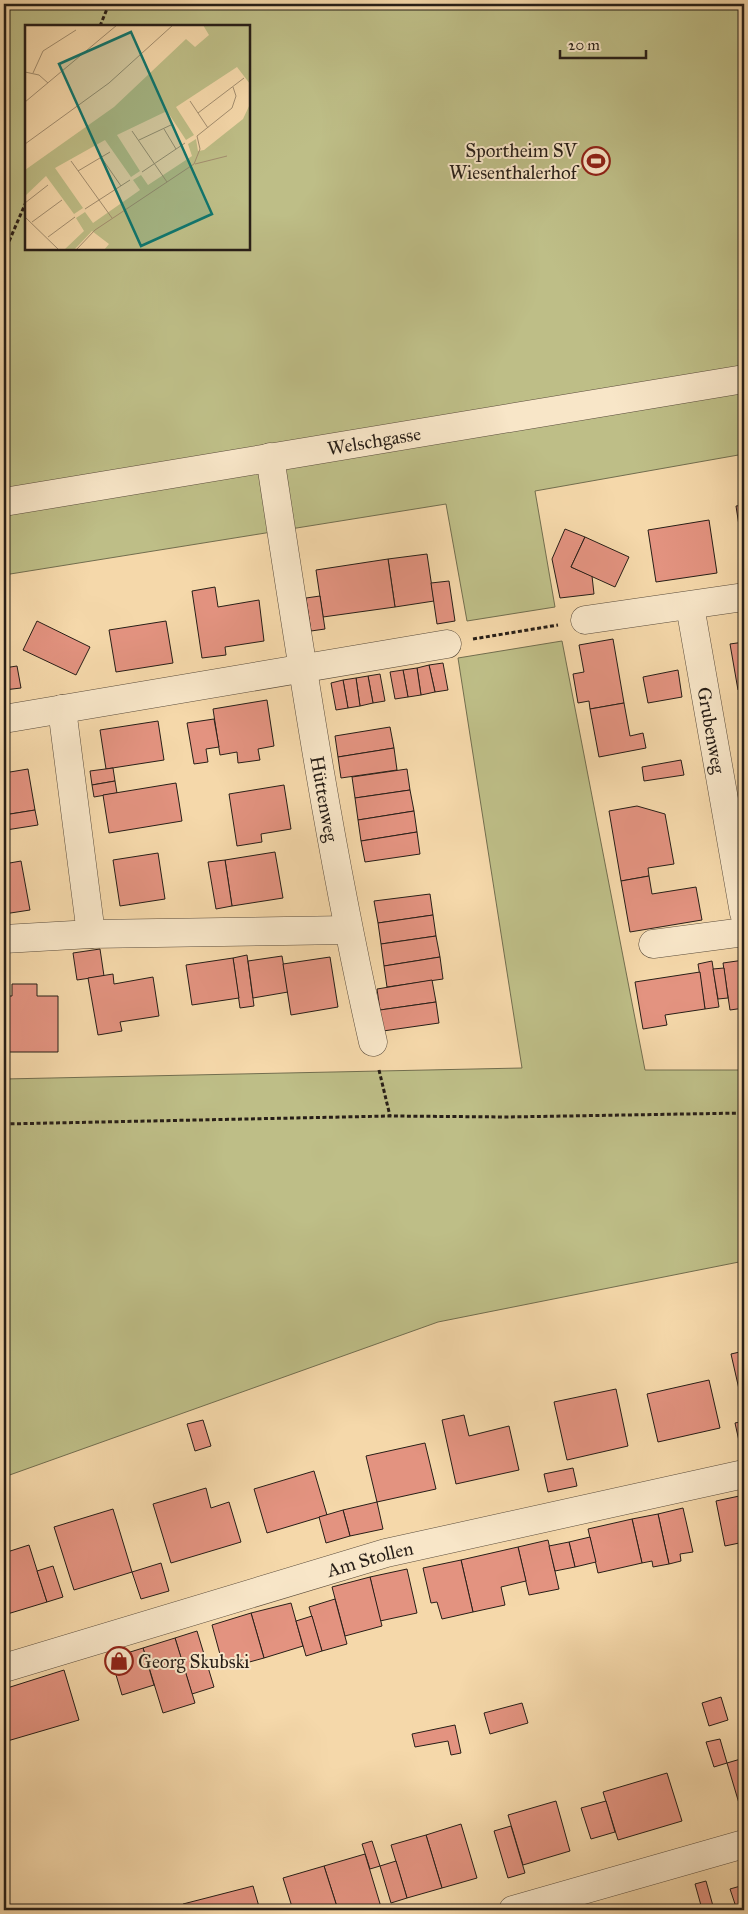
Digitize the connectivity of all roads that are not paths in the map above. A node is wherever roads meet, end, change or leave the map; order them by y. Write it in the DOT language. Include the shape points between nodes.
graph roads {
  1 [pos="744,379"];
  2 [pos="270,457"];
  3 [pos="4,502"];
  4 [pos="744,597"];
  5 [pos="690,606"];
  6 [pos="585,620"];
  7 [pos="448,644"];
  8 [pos="303,668"];
  9 [pos="62,709"];
  10 [pos="4,719"];
  11 [pos="744,913"];
  12 [pos="347,930"];
  13 [pos="744,932"];
  14 [pos="91,934"];
  15 [pos="4,939"];
  16 [pos="654,944"];
  17 [pos="372,1042"];
  18 [pos="744,1474"];
  19 [pos="4,1668"];
  20 [pos="744,1844"];
  21 [pos="513,1910"];
  1 -- 2 [label="street, Welschgasse"];
  2 -- 3 [label="street, Welschgasse"];
  2 -- 8 [label="street, Hüttenweg"];
  4 -- 5 [label="street"];
  5 -- 6 [label="street"];
  5 -- 11 [label="street, Grubenweg"];
  7 -- 8 [label="street"];
  8 -- 9 [label="street"];
  8 -- 12 [label="street, Hüttenweg"];
  9 -- 10 [label="street"];
  9 -- 14 [label="street"];
  12 -- 14 [label="street"];
  12 -- 17 [label="street, Hüttenweg"];
  13 -- 16 [label="street"];
  14 -- 15 [label="street"];
  18 -- 19 [label="street, Am Stollen" via="386,1553"];
  20 -- 21 [label="street"];
}
